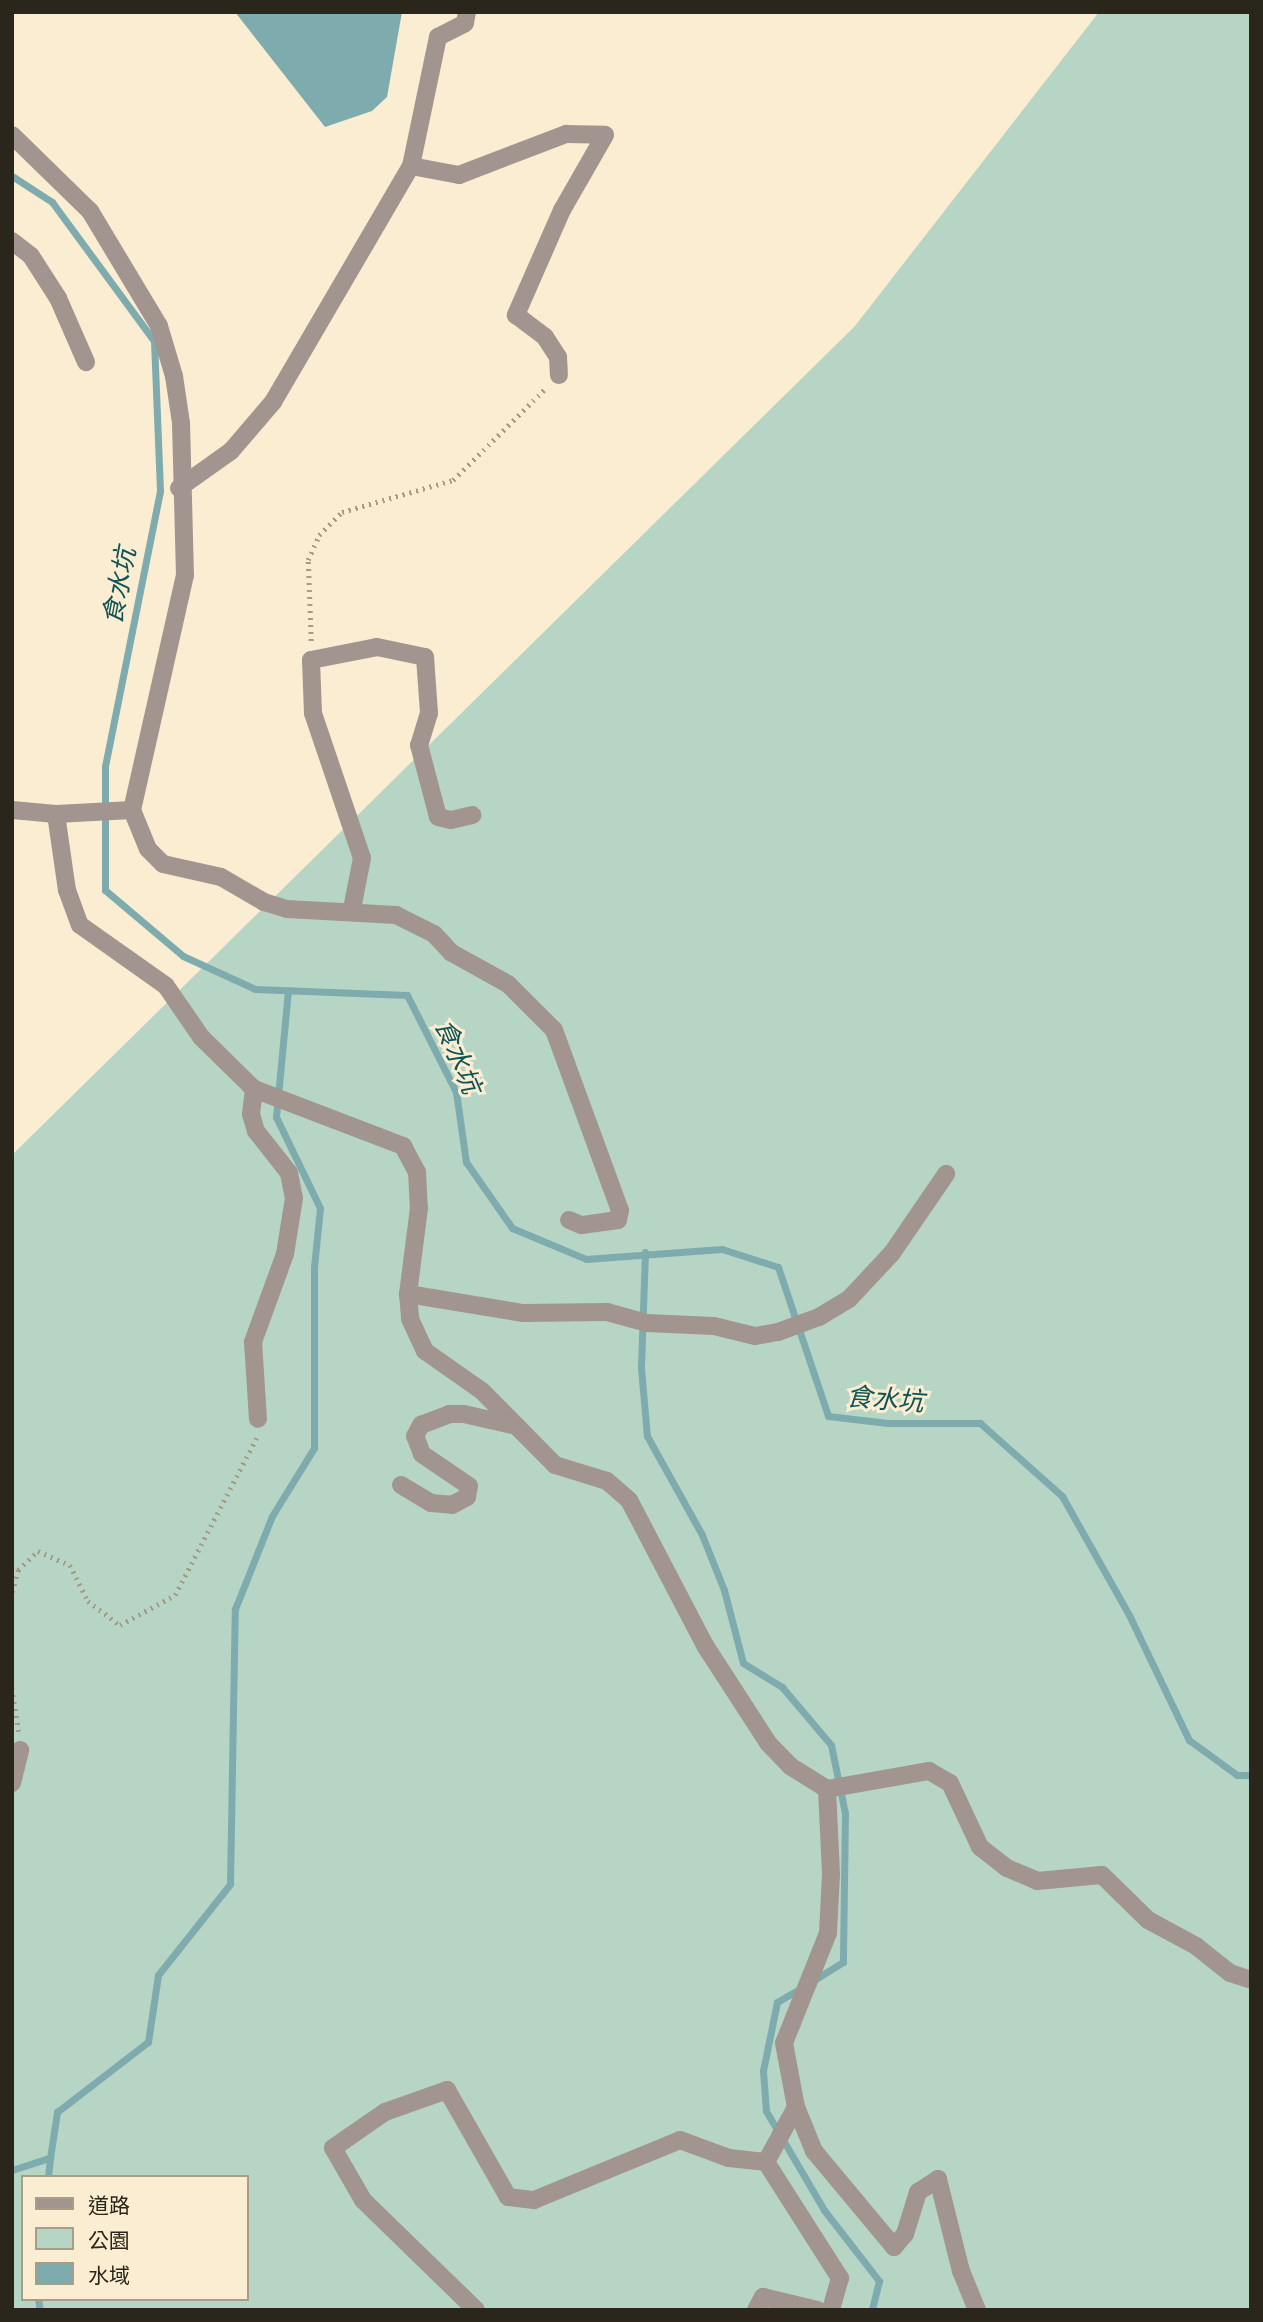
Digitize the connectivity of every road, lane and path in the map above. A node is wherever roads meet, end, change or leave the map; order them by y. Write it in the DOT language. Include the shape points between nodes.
graph roads {
  1 [pos="466,18"];
  2 [pos="12,135"];
  3 [pos="411,166"];
  4 [pos="12,241"];
  5 [pos="86,362"];
  6 [pos="559,376"];
  7 [pos="179,488"];
  8 [pos="311,660"];
  9 [pos="12,810"];
  10 [pos="132,810"];
  11 [pos="56,814"];
  12 [pos="472,815"];
  13 [pos="352,909"];
  14 [pos="254,1089"];
  15 [pos="946,1174"];
  16 [pos="569,1220"];
  17 [pos="408,1294"];
  18 [pos="258,1419"];
  19 [pos="517,1426"];
  20 [pos="401,1485"];
  21 [pos="12,1592"];
  22 [pos="12,1688"];
  23 [pos="20,1751"];
  24 [pos="12,1783"];
  25 [pos="827,1789"];
  26 [pos="1251,1980"];
  27 [pos="793,2114"];
  28 [pos="769,2157"];
  29 [pos="477,2310"];
  30 [pos="756,2310"];
  31 [pos="817,2310"];
  32 [pos="831,2310"];
  33 [pos="977,2310"];
  1 -- 3 [label="street" via="438,37"];
  2 -- 7 [label="street" via="90,211 159,326 174,376 181,423"];
  3 -- 6 [label="street" via="460,175 566,134 605,135 562,210 516,315 545,338 558,357"];
  3 -- 7 [label="street" via="273,402 231,451"];
  4 -- 5 [label="street" via="31,256 58,298"];
  6 -- 8 [label="path" via="453,480 342,512 319,535 308,560"];
  7 -- 10 [label="street" via="185,575"];
  8 -- 12 [label="street" via="377,647 425,657 429,713 419,746 439,817 451,820"];
  8 -- 13 [label="street" via="313,713 362,858"];
  9 -- 11 [label="street"];
  10 -- 11 [label="street"];
  10 -- 13 [label="street" via="148,849 163,864 221,877 264,902 287,909"];
  11 -- 14 [label="street" via="67,890 80,925 166,986 201,1037"];
  13 -- 16 [label="street" via="396,915 434,934 452,953 508,984 554,1031 620,1210 618,1220 581,1225"];
  14 -- 17 [label="street" via="403,1146 418,1172 419,1208"];
  14 -- 18 [label="street" via="251,1114 256,1131 289,1173 294,1198 285,1254 253,1342"];
  15 -- 17 [label="street" via="892,1253 849,1299 819,1317 778,1332 755,1336 714,1326 639,1321 607,1312 523,1313"];
  17 -- 19 [label="street" via="410,1319 425,1351 482,1391"];
  18 -- 21 [label="path" via="257,1444 175,1595 120,1626 88,1601 70,1565 38,1551 18,1570"];
  19 -- 20 [label="street" via="464,1414 421,1424 415,1436 422,1454 469,1486 467,1497 452,1505 431,1503"];
  19 -- 25 [label="street" via="555,1465 607,1480 629,1500 706,1647 768,1743 790,1766"];
  22 -- 23 [label="path"];
  23 -- 24 [label="street"];
  25 -- 26 [label="street" via="929,1771 950,1783 980,1847 1007,1868 1037,1881 1102,1875 1148,1920 1196,1946 1230,1973"];
  25 -- 27 [label="street" via="828,1933 784,2043"];
  27 -- 28 [label="street"];
  27 -- 33 [label="street" via="814,2151 894,2247 905,2234 918,2192 937,2179 961,2271"];
  28 -- 29 [label="street" via="729,2158 680,2140 534,2200 508,2197 447,2090 385,2112 333,2148 363,2200"];
  28 -- 32 [label="street" via="840,2278"];
  30 -- 31 [label="street" via="763,2297"];
}
